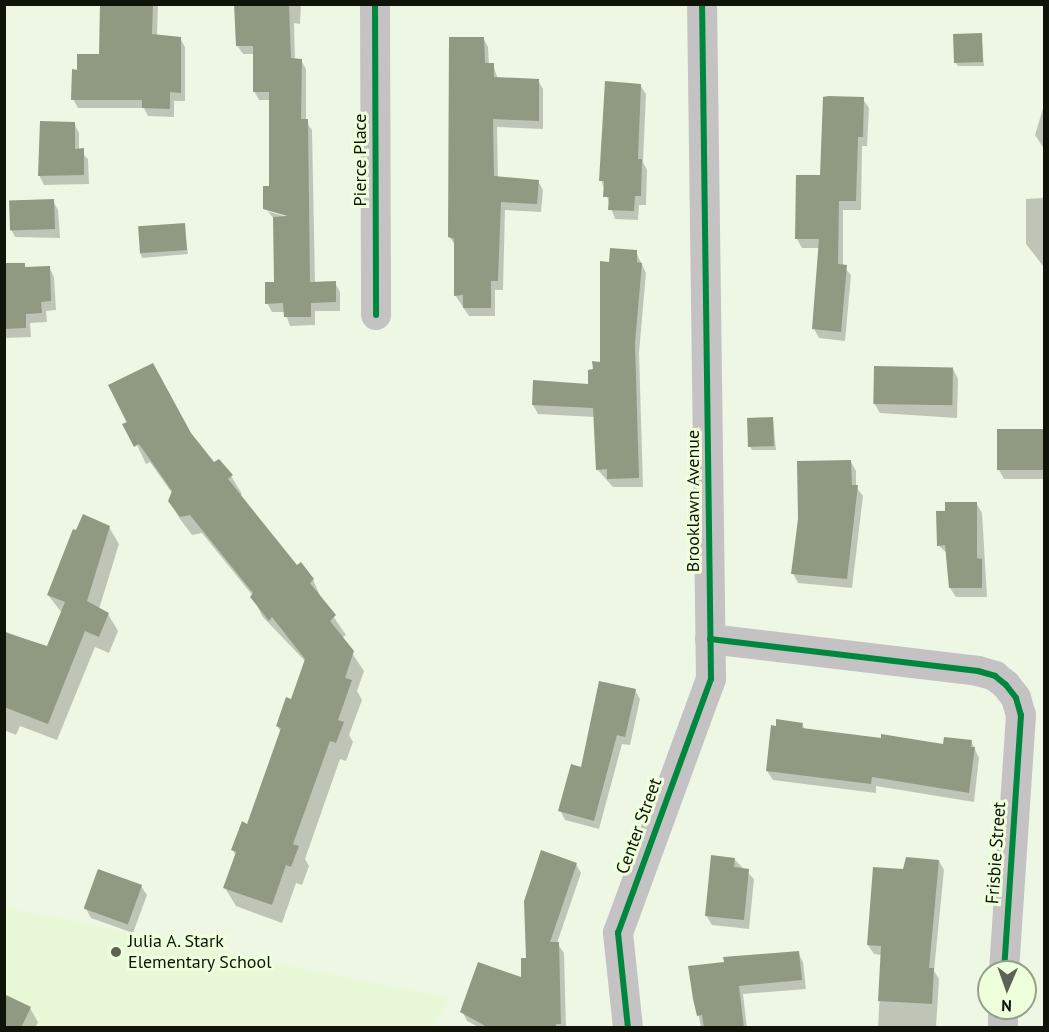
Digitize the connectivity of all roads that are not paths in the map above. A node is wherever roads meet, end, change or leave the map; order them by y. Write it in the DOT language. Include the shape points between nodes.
graph roads {
  1 [pos="375,4"];
  2 [pos="702,4"];
  3 [pos="376,315"];
  4 [pos="710,639"];
  5 [pos="1032,737"];
  6 [pos="1005,960"];
  7 [pos="628,1028"];
  1 -- 3 [label="street, Pierce Place"];
  2 -- 4 [label="street, Brooklawn Avenue"];
  4 -- 5 [label="street" via="988,673 1001,680 1016,698"];
  4 -- 7 [label="street, Center Street" via="711,679 618,933"];
  5 -- 6 [label="street, Frisbie Street"];
}
